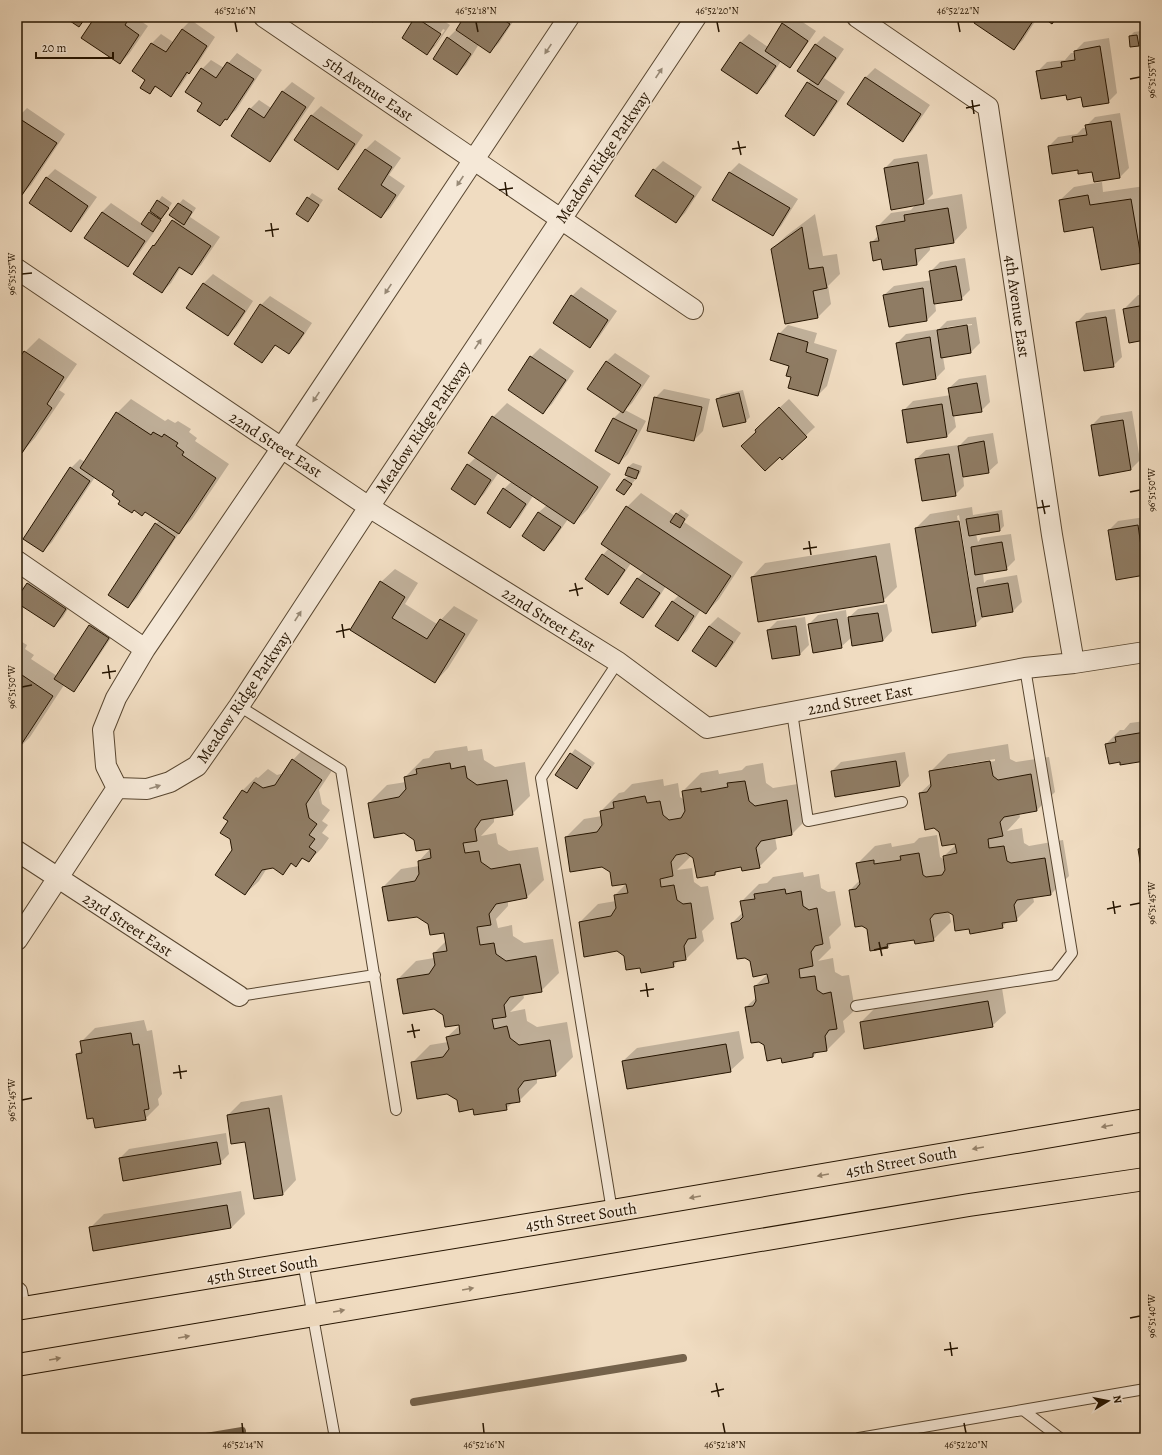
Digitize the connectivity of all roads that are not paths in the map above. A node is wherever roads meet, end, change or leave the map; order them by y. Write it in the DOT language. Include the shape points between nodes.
graph roads {
  1 [pos="264,17"];
  2 [pos="570,17"];
  3 [pos="696,17"];
  4 [pos="857,17"];
  5 [pos="473,160"];
  6 [pos="560,219"];
  7 [pos="17,269"];
  8 [pos="693,309"];
  9 [pos="281,449"];
  10 [pos="369,507"];
  11 [pos="17,561"];
  12 [pos="145,649"];
  13 [pos="1145,652"];
  14 [pos="618,662"];
  15 [pos="1074,663"];
  16 [pos="1025,668"];
  17 [pos="239,706"];
  18 [pos="792,712"];
  19 [pos="116,788"];
  20 [pos="902,802"];
  21 [pos="17,851"];
  22 [pos="57,878"];
  23 [pos="17,940"];
  24 [pos="374,976"];
  25 [pos="239,996"];
  26 [pos="856,1006"];
  27 [pos="396,1110"];
  28 [pos="1145,1120"];
  29 [pos="1145,1179"];
  30 [pos="612,1211"];
  31 [pos="303,1262"];
  32 [pos="18,1303"];
  33 [pos="313,1316"];
  34 [pos="17,1365"];
  35 [pos="1145,1389"];
  36 [pos="1023,1410"];
  37 [pos="889,1435"];
  38 [pos="335,1438"];
  39 [pos="859,1438"];
  40 [pos="1060,1438"];
  1 -- 5 [label="street, 5th Avenue East"];
  2 -- 5 [label="street, one-way"];
  6 -- 3 [label="street, Meadow Ridge Parkway, one-way"];
  4 -- 15 [label="street, 4th Avenue East" via="988,108 1052,535"];
  5 -- 6 [label="street, 5th Avenue East"];
  5 -- 9 [label="street, one-way"];
  6 -- 8 [label="street, 5th Avenue East"];
  10 -- 6 [label="street, Meadow Ridge Parkway, one-way"];
  7 -- 9 [label="street, 22nd Street East"];
  9 -- 10 [label="street, 22nd Street East"];
  9 -- 12 [label="street"];
  10 -- 14 [label="street, 22nd Street East"];
  17 -- 10 [label="street, Meadow Ridge Parkway, one-way"];
  11 -- 12 [label="street"];
  12 -- 19 [label="street" via="116,698 103,730 106,766"];
  13 -- 15 [label="street, 22nd Street East"];
  14 -- 18 [label="street, 22nd Street East" via="707,728"];
  14 -- 30 [label="lane" via="541,778"];
  15 -- 16 [label="street, 22nd Street East"];
  16 -- 18 [label="street, 22nd Street East"];
  16 -- 26 [label="lane" via="1072,953 1054,975"];
  19 -- 17 [label="street, Meadow Ridge Parkway, one-way" via="148,789 170,782 197,766"];
  17 -- 24 [label="lane" via="341,770"];
  18 -- 20 [label="lane" via="808,821"];
  19 -- 22 [label="street"];
  21 -- 22 [label="street, 23rd Street East"];
  22 -- 23 [label="street"];
  22 -- 25 [label="street, 23rd Street East"];
  24 -- 25 [label="lane"];
  24 -- 27 [label="lane"];
  28 -- 30 [label="main road, 45th Street South, one-way"];
  33 -- 29 [label="main road, one-way" via="969,1205"];
  30 -- 31 [label="main road, 45th Street South"];
  31 -- 32 [label="main road, 45th Street South"];
  31 -- 33 [label="lane"];
  34 -- 33 [label="main road, one-way"];
  33 -- 38 [label="lane"];
  35 -- 36 [label="lane"];
  36 -- 37 [label="lane"];
  36 -- 40 [label="lane"];
  37 -- 39 [label="lane"];
}
